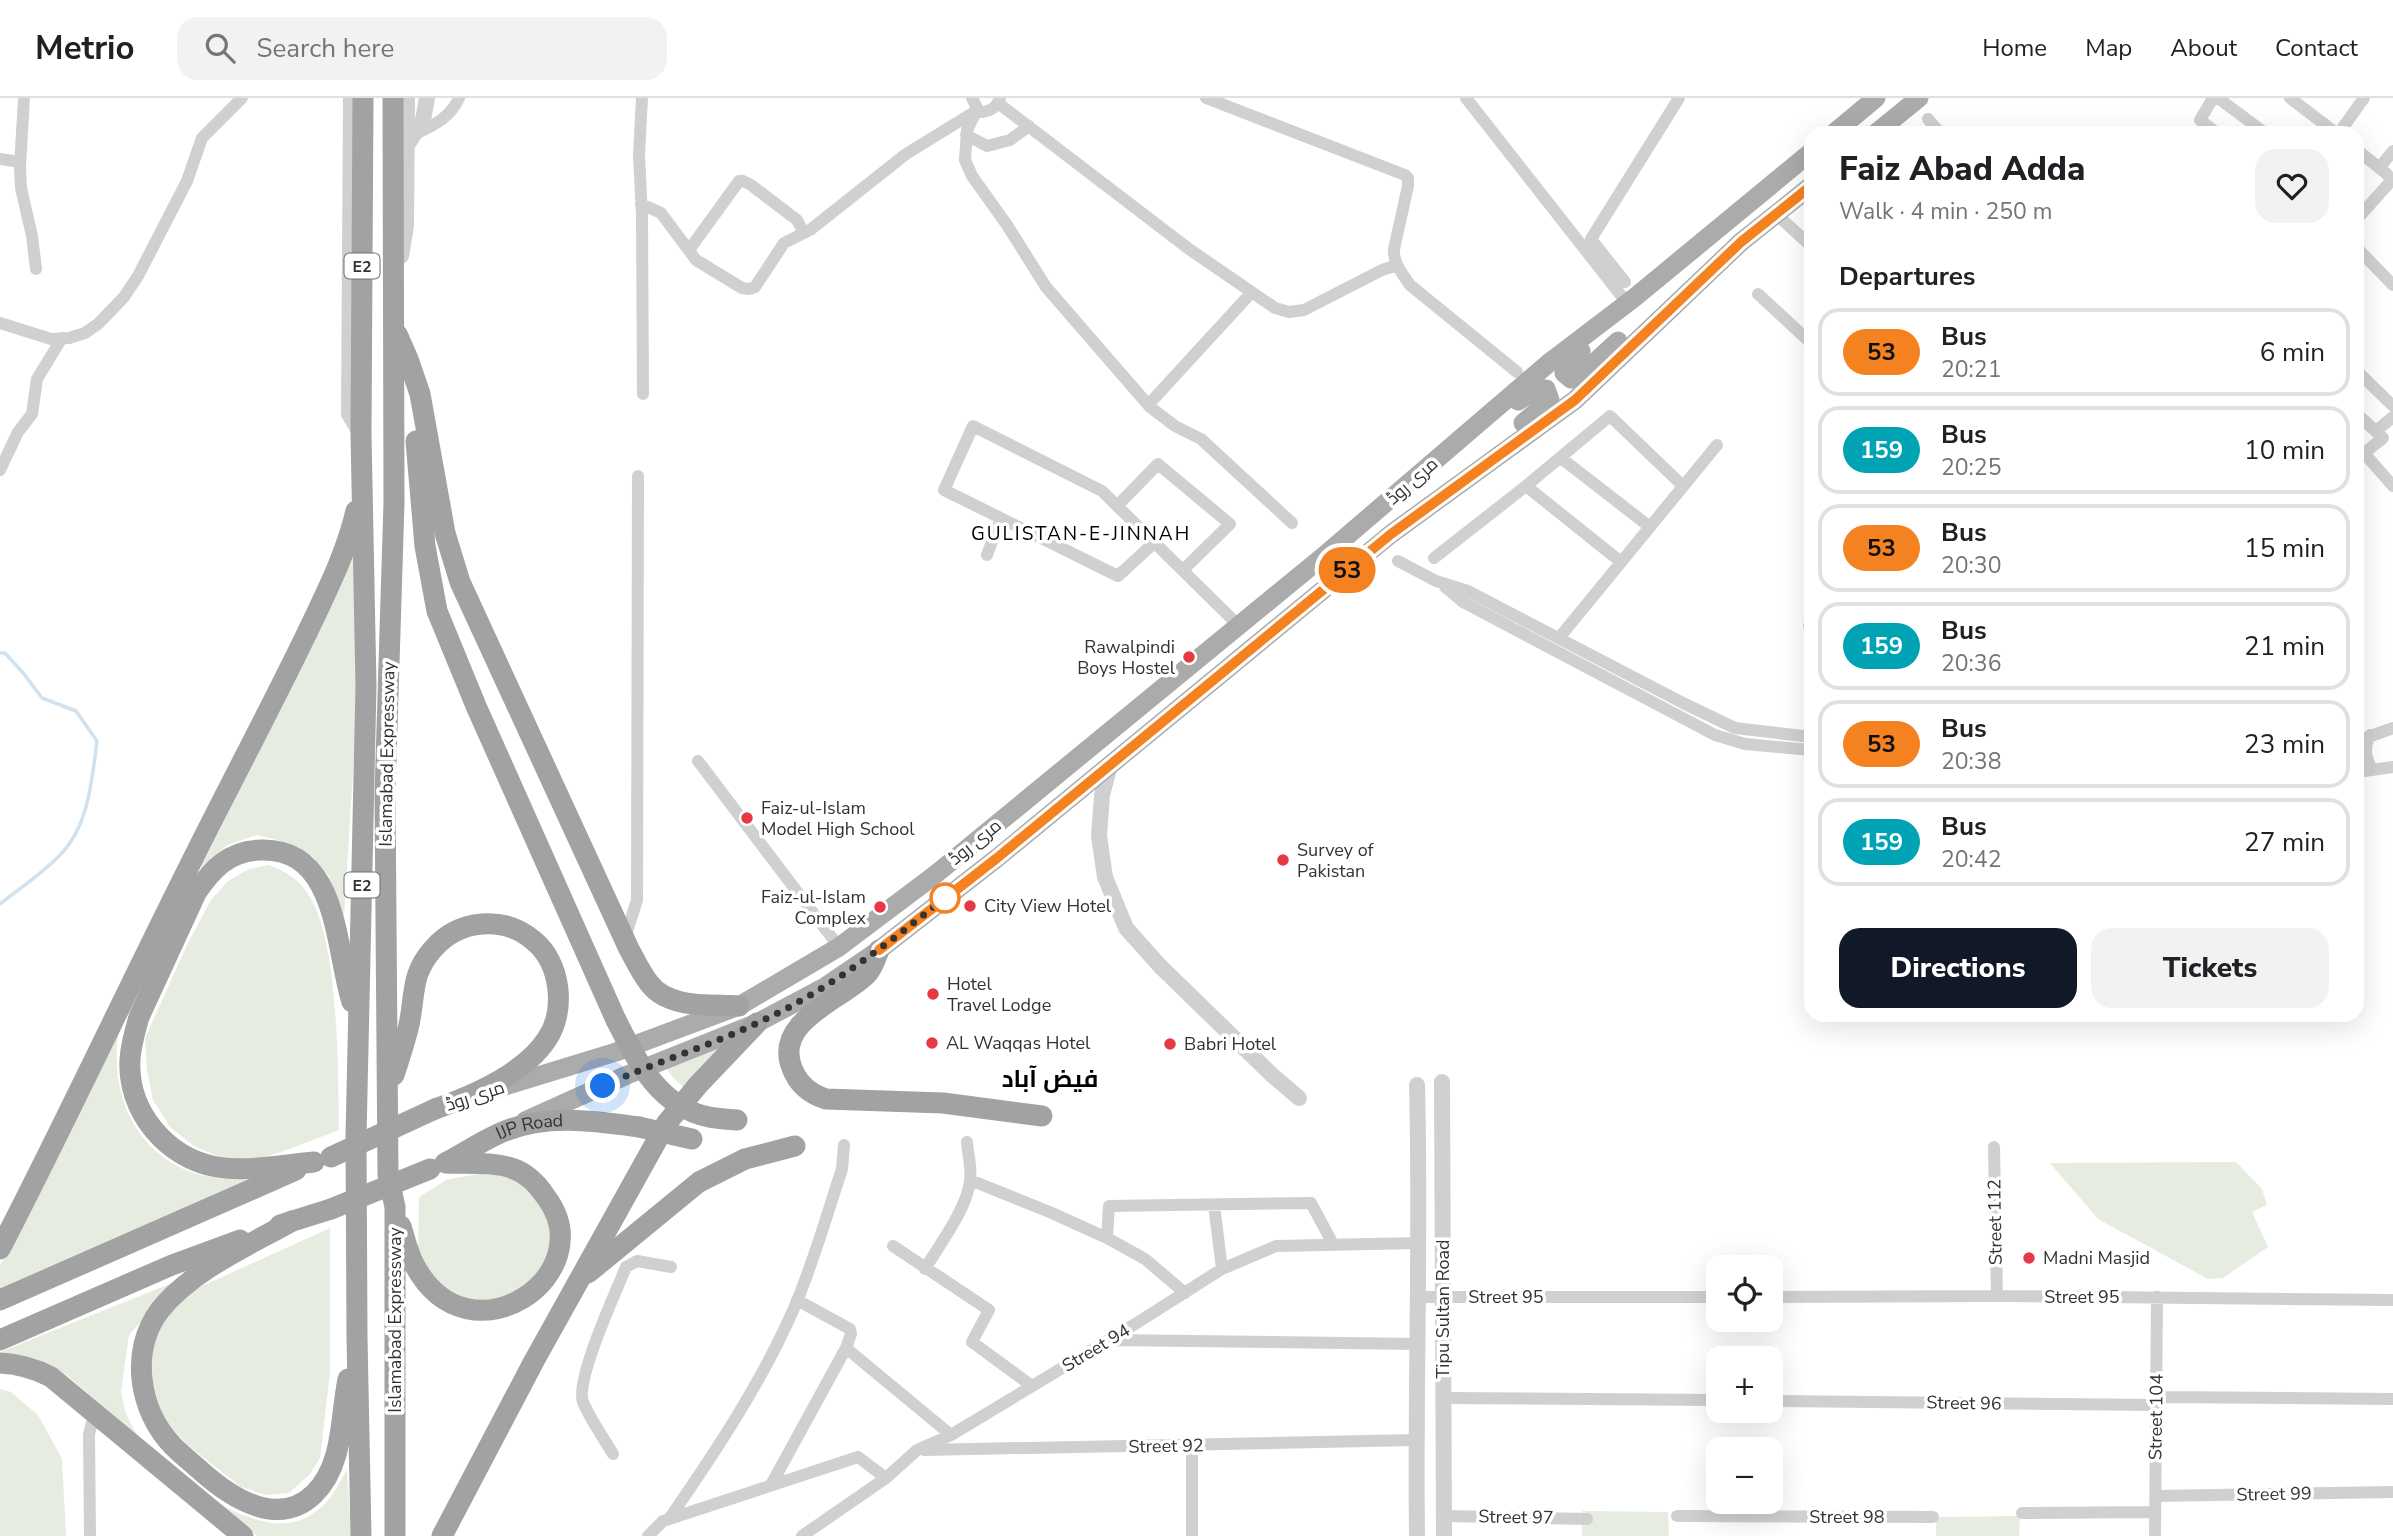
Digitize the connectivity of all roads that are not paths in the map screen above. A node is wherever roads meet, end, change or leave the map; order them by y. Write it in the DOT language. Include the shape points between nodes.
graph roads {
  1 [pos="24,98"];
  2 [pos="242,98"];
  3 [pos="351,98"];
  4 [pos="363,98"];
  5 [pos="393,98"];
  6 [pos="407,98"];
  7 [pos="427,98"];
  8 [pos="459,98"];
  9 [pos="656,98"];
  10 [pos="1206,98"];
  11 [pos="1466,98"];
  12 [pos="1679,98"];
  13 [pos="1876,98"];
  14 [pos="1919,98"];
  15 [pos="2216,98"];
  16 [pos="2290,98"];
  17 [pos="2364,98"];
  18 [pos="1000,100"];
  19 [pos="642,102"];
  20 [pos="974,104"];
  21 [pos="1928,119"];
  22 [pos="1029,126"];
  23 [pos="1842,126"];
  24 [pos="1885,126"];
  25 [pos="1934,126"];
  26 [pos="2208,126"];
  27 [pos="2256,126"];
  28 [pos="2328,126"];
  29 [pos="2343,126"];
  30 [pos="966,135"];
  31 [pos="410,140"];
  32 [pos="2393,151"];
  33 [pos="2364,156"];
  34 [pos="1804,158"];
  35 [pos="0,159"];
  36 [pos="20,162"];
  37 [pos="2379,168"];
  38 [pos="1804,192"];
  39 [pos="2364,202"];
  40 [pos="641,204"];
  41 [pos="1776,214"];
  42 [pos="1728,222"];
  43 [pos="804,233"];
  44 [pos="1804,240"];
  45 [pos="1741,242"];
  46 [pos="689,250"];
  47 [pos="2364,254"];
  48 [pos="1396,265"];
  49 [pos="36,269"];
  50 [pos="2390,276"];
  51 [pos="1625,282"];
  52 [pos="1251,293"];
  53 [pos="1758,294"];
  54 [pos="1627,303"];
  55 [pos="0,323"];
  56 [pos="393,328"];
  57 [pos="1804,337"];
  58 [pos="62,338"];
  59 [pos="1517,372"];
  60 [pos="2364,378"];
  61 [pos="643,394"];
  62 [pos="1149,404"];
  63 [pos="2393,405"];
  64 [pos="2393,417"];
  65 [pos="2364,420"];
  66 [pos="2376,431"];
  67 [pos="362,434"];
  68 [pos="1717,445"];
  69 [pos="1561,458"];
  70 [pos="0,470"];
  71 [pos="638,476"];
  72 [pos="363,485"];
  73 [pos="1526,486"];
  74 [pos="1683,486"];
  75 [pos="2393,486"];
  76 [pos="1117,506"];
  77 [pos="1001,518"];
  78 [pos="1292,523"];
  79 [pos="1650,527"];
  80 [pos="1391,534"];
  81 [pos="1155,542"];
  82 [pos="1326,554"];
  83 [pos="987,555"];
  84 [pos="1434,558"];
  85 [pos="1398,561"];
  86 [pos="1621,562"];
  87 [pos="1182,570"];
  88 [pos="1436,580"];
  89 [pos="1238,627"];
  90 [pos="1559,638"];
  91 [pos="2393,728"];
  92 [pos="2370,735"];
  93 [pos="1804,736"];
  94 [pos="2364,738"];
  95 [pos="1804,749"];
  96 [pos="698,761"];
  97 [pos="1110,765"];
  98 [pos="2393,767"];
  99 [pos="2372,770"];
  100 [pos="2364,771"];
  101 [pos="625,938"];
  102 [pos="839,947"];
  103 [pos="879,950"];
  104 [pos="739,1006"];
  105 [pos="757,1023"];
  106 [pos="359,1024"];
  107 [pos="1442,1082"];
  108 [pos="1417,1085"];
  109 [pos="388,1094"];
  110 [pos="1299,1098"];
  111 [pos="462,1100"];
  112 [pos="1042,1116"];
  113 [pos="737,1119"];
  114 [pos="505,1131"];
  115 [pos="692,1139"];
  116 [pos="967,1142"];
  117 [pos="844,1144"];
  118 [pos="795,1146"];
  119 [pos="1994,1147"];
  120 [pos="323,1160"];
  121 [pos="438,1166"];
  122 [pos="970,1180"];
  123 [pos="1214,1205"];
  124 [pos="395,1207"];
  125 [pos="292,1221"];
  126 [pos="1107,1238"];
  127 [pos="1419,1243"];
  128 [pos="1333,1244"];
  129 [pos="893,1246"];
  130 [pos="0,1249"];
  131 [pos="671,1266"];
  132 [pos="925,1269"];
  133 [pos="1222,1269"];
  134 [pos="577,1282"];
  135 [pos="1185,1293"];
  136 [pos="1997,1296"];
  137 [pos="1419,1297"];
  138 [pos="1444,1297"];
  139 [pos="1706,1297"];
  140 [pos="1783,1297"];
  141 [pos="2157,1297"];
  142 [pos="0,1300"];
  143 [pos="797,1300"];
  144 [pos="2393,1300"];
  145 [pos="356,1337"];
  146 [pos="0,1340"];
  147 [pos="1110,1340"];
  148 [pos="1419,1344"];
  149 [pos="846,1348"];
  150 [pos="0,1363"];
  151 [pos="1032,1386"];
  152 [pos="1443,1398"];
  153 [pos="2393,1399"];
  154 [pos="1706,1400"];
  155 [pos="1783,1401"];
  156 [pos="2156,1401"];
  157 [pos="98,1414"];
  158 [pos="951,1435"];
  159 [pos="1416,1440"];
  160 [pos="1192,1446"];
  161 [pos="917,1450"];
  162 [pos="613,1454"];
  163 [pos="886,1478"];
  164 [pos="771,1485"];
  165 [pos="2393,1492"];
  166 [pos="2155,1496"];
  167 [pos="2155,1512"];
  168 [pos="2022,1513"];
  169 [pos="1444,1516"];
  170 [pos="1677,1516"];
  171 [pos="1933,1517"];
  172 [pos="669,1519"];
  173 [pos="1587,1519"];
  174 [pos="90,1536"];
  175 [pos="243,1536"];
  176 [pos="361,1536"];
  177 [pos="395,1536"];
  178 [pos="442,1536"];
  179 [pos="648,1536"];
  180 [pos="802,1536"];
  181 [pos="1192,1536"];
  182 [pos="1417,1536"];
  183 [pos="1444,1536"];
  184 [pos="2155,1536"];
  1 -- 36 [label="street"];
  2 -- 58 [label="street" via="202,138 187,181 124,297 85,333"];
  3 -- 67 [label="street" via="349,414"];
  4 -- 67 [label="highway, Islamabad Expressway / E2"];
  5 -- 56 [label="highway, Islamabad Expressway / E2"];
  6 -- 31 [label="street"];
  7 -- 31 [label="street" via="423,120"];
  8 -- 31 [label="street" via="444,119"];
  9 -- 19 [label="street"];
  10 -- 48 [label="street" via="1405,175 1408,186 1394,248"];
  11 -- 54 [label="street"];
  12 -- 51 [label="street" via="1591,239"];
  13 -- 23 [label="main road"];
  14 -- 24 [label="main road"];
  15 -- 26 [label="street" via="2200,120"];
  15 -- 27 [label="street"];
  16 -- 28 [label="street"];
  17 -- 29 [label="street"];
  18 -- 20 [label="street" via="988,112"];
  18 -- 22 [label="street"];
  19 -- 40 [label="street"];
  20 -- 30 [label="street"];
  20 -- 43 [label="street"];
  21 -- 25 [label="street"];
  22 -- 30 [label="street" via="1010,140 987,146"];
  22 -- 52 [label="street"];
  30 -- 62 [label="street" via="965,160 972,176 1046,287"];
  31 -- 56 [label="street"];
  32 -- 37 [label="street"];
  33 -- 37 [label="street"];
  34 -- 42 [label="main road, مری روڈ"];
  35 -- 36 [label="street"];
  36 -- 49 [label="street"];
  37 -- 39 [label="street" via="2391,181"];
  38 -- 41 [label="main road, مری روڈ"];
  40 -- 46 [label="street" via="661,213"];
  40 -- 61 [label="street"];
  41 -- 44 [label="street"];
  41 -- 45 [label="main road, مری روڈ"];
  42 -- 45 [label="main road" via="1658,288 1565,364 1564,373 1571,379 1579,377 1652,310"];
  42 -- 54 [label="main road, مری روڈ"];
  43 -- 46 [label="street" via="784,243 749,289 696,260"];
  43 -- 46 [label="street" via="797,220 739,181"];
  45 -- 80 [label="main road, مری روڈ" via="1575,400"];
  47 -- 50 [label="street"];
  48 -- 52 [label="street" via="1304,310 1275,308"];
  48 -- 59 [label="street" via="1410,285"];
  52 -- 62 [label="street"];
  53 -- 57 [label="street"];
  54 -- 82 [label="main road, مری روڈ" via="1550,362"];
  55 -- 58 [label="street" via="51,339"];
  56 -- 101 [label="highway" via="420,394 444,534 460,582"];
  56 -- 109 [label="highway, Islamabad Expressway / E2" via="394,503 385,793"];
  56 -- 113 [label="highway, bridge" via="413,412 425,546 438,611 476,706 639,1063 653,1084 699,1114"];
  58 -- 70 [label="street" via="37,379 32,414"];
  60 -- 63 [label="street"];
  62 -- 78 [label="street" via="1175,426 1201,439"];
  64 -- 66 [label="street"];
  65 -- 66 [label="street"];
  66 -- 75 [label="street" via="2383,438 2364,453"];
  67 -- 72 [label="highway, Islamabad Expressway / E2"];
  68 -- 74 [label="street"];
  69 -- 73 [label="street"];
  69 -- 74 [label="street" via="1610,416"];
  69 -- 79 [label="street"];
  71 -- 101 [label="street" via="637,900"];
  72 -- 106 [label="highway, Islamabad Expressway / E2" via="366,686"];
  72 -- 130 [label="highway" via="342,556 309,629"];
  73 -- 84 [label="street"];
  73 -- 86 [label="street"];
  74 -- 79 [label="street"];
  76 -- 77 [label="street" via="1102,491 972,426 944,490"];
  76 -- 81 [label="street"];
  76 -- 87 [label="street" via="1158,464 1230,524"];
  77 -- 81 [label="street" via="1118,576"];
  77 -- 83 [label="street"];
  79 -- 86 [label="street"];
  80 -- 82 [label="main road" via="1468,464 1550,400 1546,389 1536,389 1518,401 1469,446"];
  80 -- 97 [label="main road, مری روڈ"];
  81 -- 87 [label="street"];
  82 -- 89 [label="main road, مری روڈ"];
  85 -- 88 [label="street"];
  86 -- 90 [label="street"];
  87 -- 89 [label="street"];
  88 -- 90 [label="street"];
  88 -- 95 [label="street" via="1484,613 1715,735 1745,744"];
  89 -- 102 [label="main road, مری روڈ" via="936,874"];
  90 -- 93 [label="street" via="1735,727"];
  91 -- 92 [label="street"];
  92 -- 94 [label="street"];
  92 -- 99 [label="street" via="2365,754"];
  96 -- 102 [label="street"];
  97 -- 103 [label="main road, مری روڈ"];
  97 -- 110 [label="street" via="1099,836 1105,877 1126,928"];
  98 -- 99 [label="street"];
  99 -- 100 [label="street"];
  101 -- 104 [label="highway" via="650,985 661,994 680,1002"];
  102 -- 104 [label="main road, مری روڈ"];
  103 -- 105 [label="main road, مری روڈ" via="823,988"];
  103 -- 112 [label="highway" via="870,972 798,1027 789,1056 800,1084 826,1100 943,1103"];
  104 -- 111 [label="main road, مری روڈ" via="616,1052"];
  105 -- 114 [label="main road, مری روڈ"];
  105 -- 134 [label="highway" via="666,1124"];
  106 -- 120 [label="highway" via="329,902 317,877 290,855 261,850 240,853 208,875 136,1027 130,1061 132,1083 151,1127 168,1146 200,1163 240,1169"];
  106 -- 145 [label="highway, Islamabad Expressway / E2"];
  107 -- 138 [label="street, Tipu Sultan Road"];
  108 -- 127 [label="street, Tipu Sultan Road"];
  109 -- 111 [label="highway" via="409,1027 412,989 425,960 459,929 489,923 535,941 546,954 558,989 558,1011 554,1027 536,1051 513,1072"];
  109 -- 124 [label="highway, Islamabad Expressway / E2" via="388,1175"];
  111 -- 120 [label="highway, مری روڈ, bridge"];
  114 -- 115 [label="highway, IJP Road, bridge" via="579,1119"];
  114 -- 121 [label="highway, IJP Road"];
  116 -- 122 [label="street"];
  117 -- 143 [label="street" via="842,1168"];
  118 -- 134 [label="highway" via="745,1159 699,1182"];
  119 -- 136 [label="street, Street 112"];
  120 -- 142 [label="highway, مری روڈ"];
  121 -- 124 [label="highway" via="497,1165 515,1170 532,1180 555,1208 559,1225 553,1265 531,1294 510,1306 486,1310 465,1309 444,1299 415,1266"];
  121 -- 125 [label="highway, bridge"];
  122 -- 126 [label="street"];
  122 -- 132 [label="street" via="955,1219"];
  123 -- 126 [label="street" via="1109,1206"];
  123 -- 128 [label="street" via="1311,1203"];
  123 -- 133 [label="street"];
  124 -- 177 [label="highway, Islamabad Expressway / E2"];
  125 -- 145 [label="highway" via="195,1276 158,1312 141,1355 142,1382 152,1414 172,1445 220,1487 248,1504 273,1510 293,1507 312,1497 333,1466"];
  125 -- 146 [label="highway" via="172,1265"];
  126 -- 135 [label="street" via="1145,1259"];
  127 -- 128 [label="street, Street 94"];
  127 -- 137 [label="street, Tipu Sultan Road"];
  128 -- 133 [label="street, Street 94" via="1276,1246"];
  129 -- 132 [label="street"];
  131 -- 162 [label="street" via="637,1261 626,1267 592,1354 581,1392"];
  132 -- 151 [label="street" via="989,1310 972,1342"];
  133 -- 135 [label="street, Street 94"];
  134 -- 178 [label="highway"];
  135 -- 147 [label="street, Street 94"];
  136 -- 140 [label="street, Street 95"];
  136 -- 141 [label="street, Street 95"];
  137 -- 138 [label="street, Street 95"];
  137 -- 148 [label="street, Tipu Sultan Road"];
  138 -- 139 [label="street, Street 95"];
  138 -- 152 [label="street, Tipu Sultan Road"];
  141 -- 144 [label="street, Street 95"];
  141 -- 156 [label="street, Street 104"];
  143 -- 149 [label="street" via="850,1329"];
  143 -- 172 [label="street" via="721,1444"];
  145 -- 176 [label="highway, Islamabad Expressway / E2"];
  147 -- 148 [label="street"];
  147 -- 151 [label="street, Street 94"];
  148 -- 159 [label="street, Tipu Sultan Road"];
  149 -- 158 [label="street"];
  149 -- 164 [label="street"];
  150 -- 157 [label="highway" via="16,1363 51,1377"];
  151 -- 158 [label="street, Street 94"];
  152 -- 154 [label="street"];
  152 -- 169 [label="street, Tipu Sultan Road"];
  153 -- 156 [label="street, Street 96"];
  155 -- 156 [label="street, Street 96"];
  156 -- 166 [label="street, Street 104"];
  157 -- 174 [label="street" via="89,1434"];
  157 -- 175 [label="highway"];
  158 -- 161 [label="street, Street 94"];
  159 -- 160 [label="street, Street 92"];
  159 -- 182 [label="street, Tipu Sultan Road"];
  160 -- 161 [label="street, Street 92"];
  160 -- 181 [label="street"];
  161 -- 163 [label="street, Street 94"];
  163 -- 164 [label="street" via="858,1457"];
  163 -- 180 [label="street, Street 94"];
  164 -- 172 [label="street"];
  165 -- 166 [label="street, Street 99"];
  166 -- 167 [label="street, Street 104"];
  167 -- 168 [label="street"];
  167 -- 184 [label="street, Street 104"];
  169 -- 173 [label="street, Street 97"];
  169 -- 183 [label="street, Tipu Sultan Road"];
  170 -- 171 [label="street, Street 98"];
  172 -- 179 [label="street"];
}
